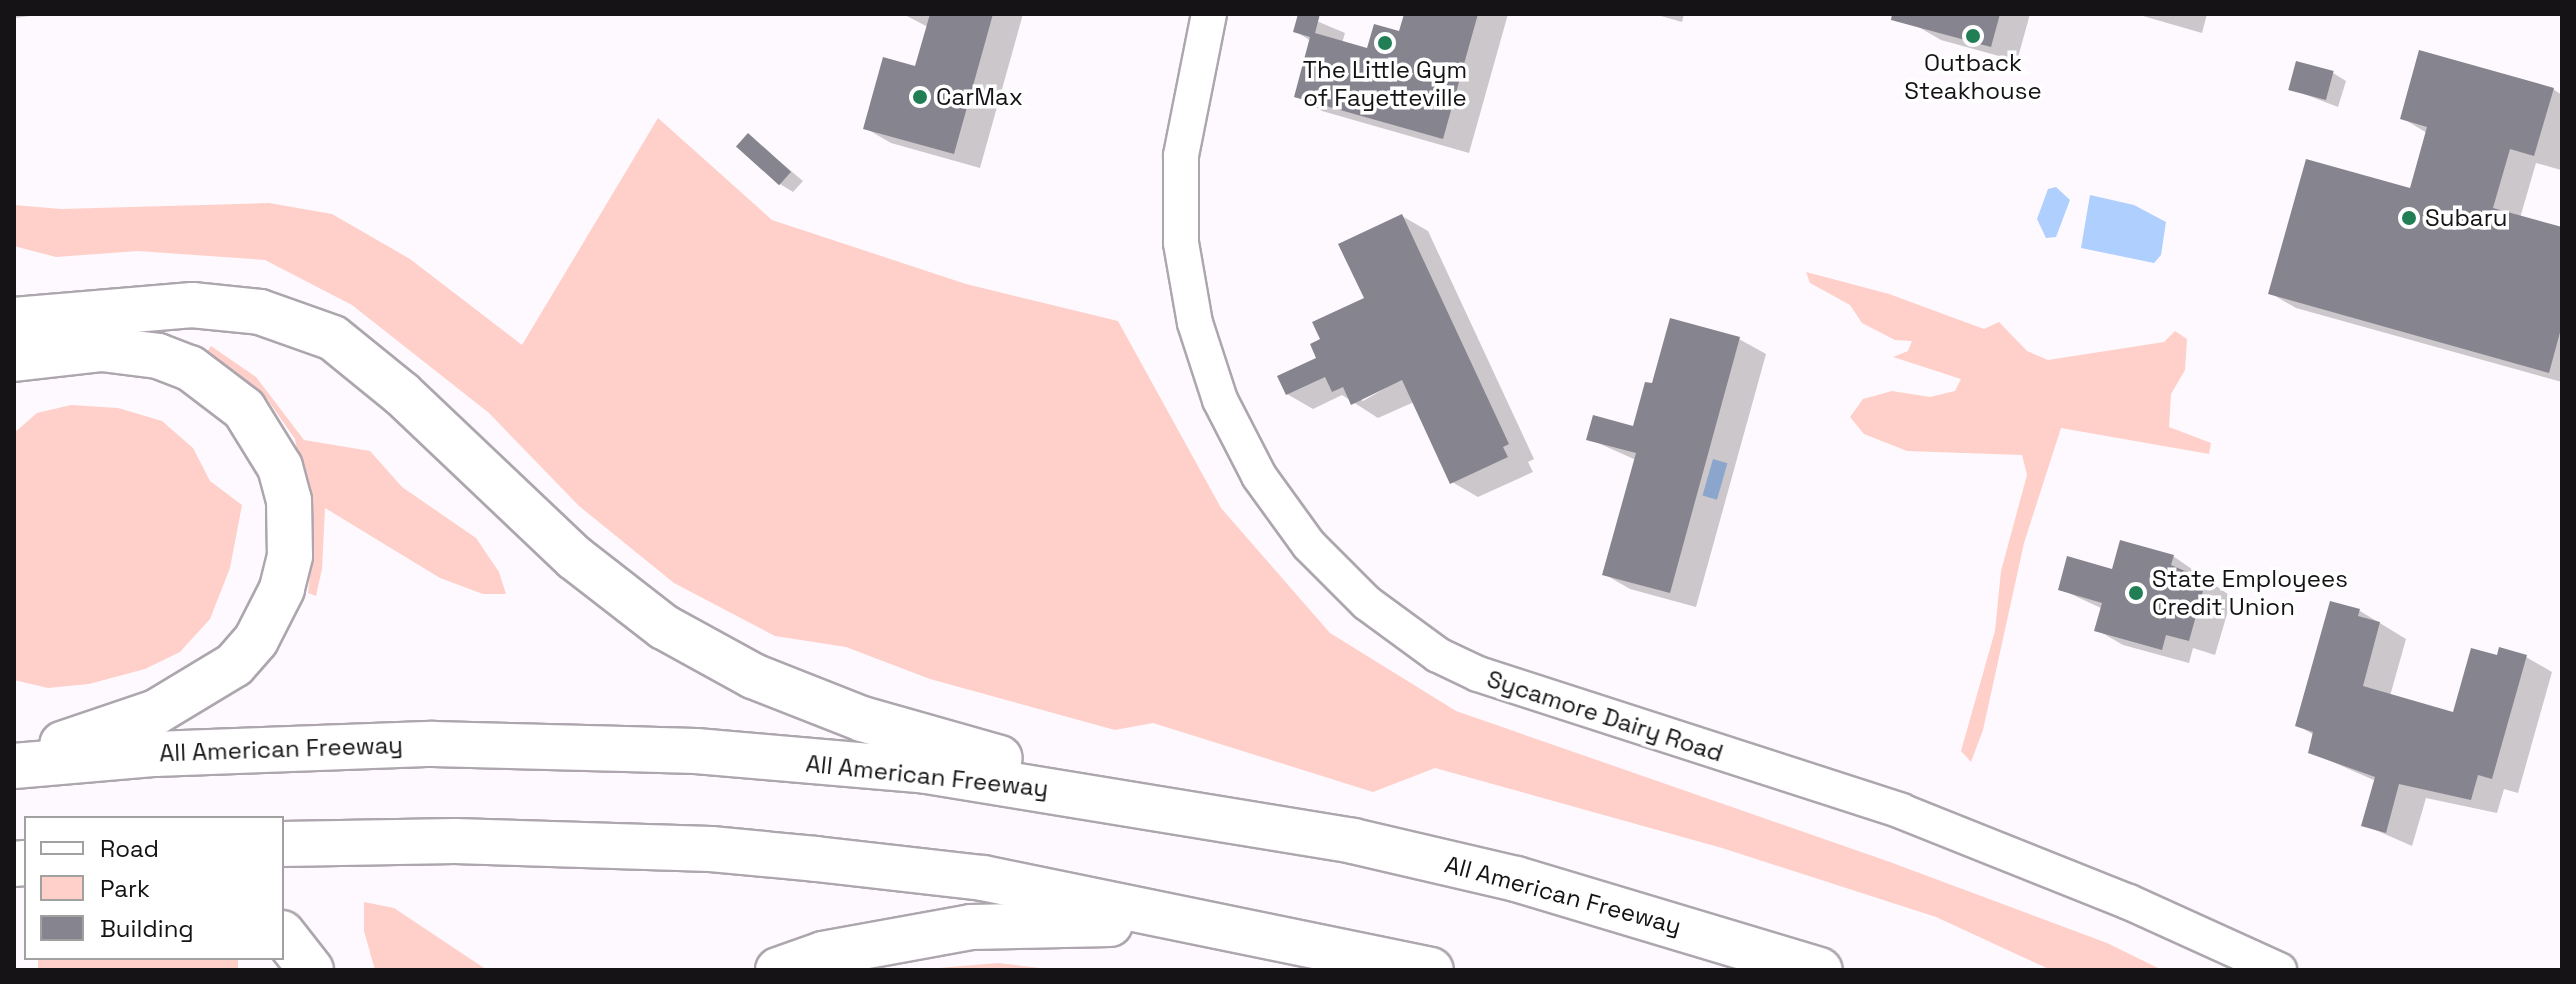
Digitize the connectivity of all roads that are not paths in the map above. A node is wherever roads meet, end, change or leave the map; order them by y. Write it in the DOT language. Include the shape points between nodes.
graph roads {
  1 [pos="1209,14"];
  2 [pos="14,320"];
  3 [pos="68,354"];
  4 [pos="14,359"];
  5 [pos="14,376"];
  6 [pos="14,757"];
  7 [pos="14,766"];
  8 [pos="1266,825"];
  9 [pos="284,844"];
  10 [pos="284,936"];
  11 [pos="1304,942"];
  12 [pos="311,970"];
  13 [pos="778,970"];
  14 [pos="1431,970"];
  15 [pos="1820,970"];
  16 [pos="2279,970"];
  1 -- 16 [label="street, Sycamore Dairy Road" via="1181,156 1181,243 1195,323 1220,400 1259,476 1309,545 1367,603 1438,655 1478,674 1901,811 2129,902"];
  2 -- 8 [label="highway" via="192,305 260,312 298,323 333,338 369,365 575,558 664,627 753,676 876,723"];
  3 -- 4 [label="highway"];
  3 -- 5 [label="highway"];
  3 -- 6 [label="highway" via="102,349 147,353 190,368 219,386 258,427 280,467 289,500 290,556 282,589 256,640 207,686 99,734"];
  7 -- 8 [label="highway, All American Freeway" via="169,753 433,744 696,751 927,771"];
  8 -- 15 [label="highway, All American Freeway" via="1516,879"];
  9 -- 11 [label="highway" via="455,841 786,856 983,878"];
  10 -- 12 [label="highway"];
  11 -- 13 [label="highway" via="1049,922 891,940"];
  11 -- 14 [label="highway"];
}
